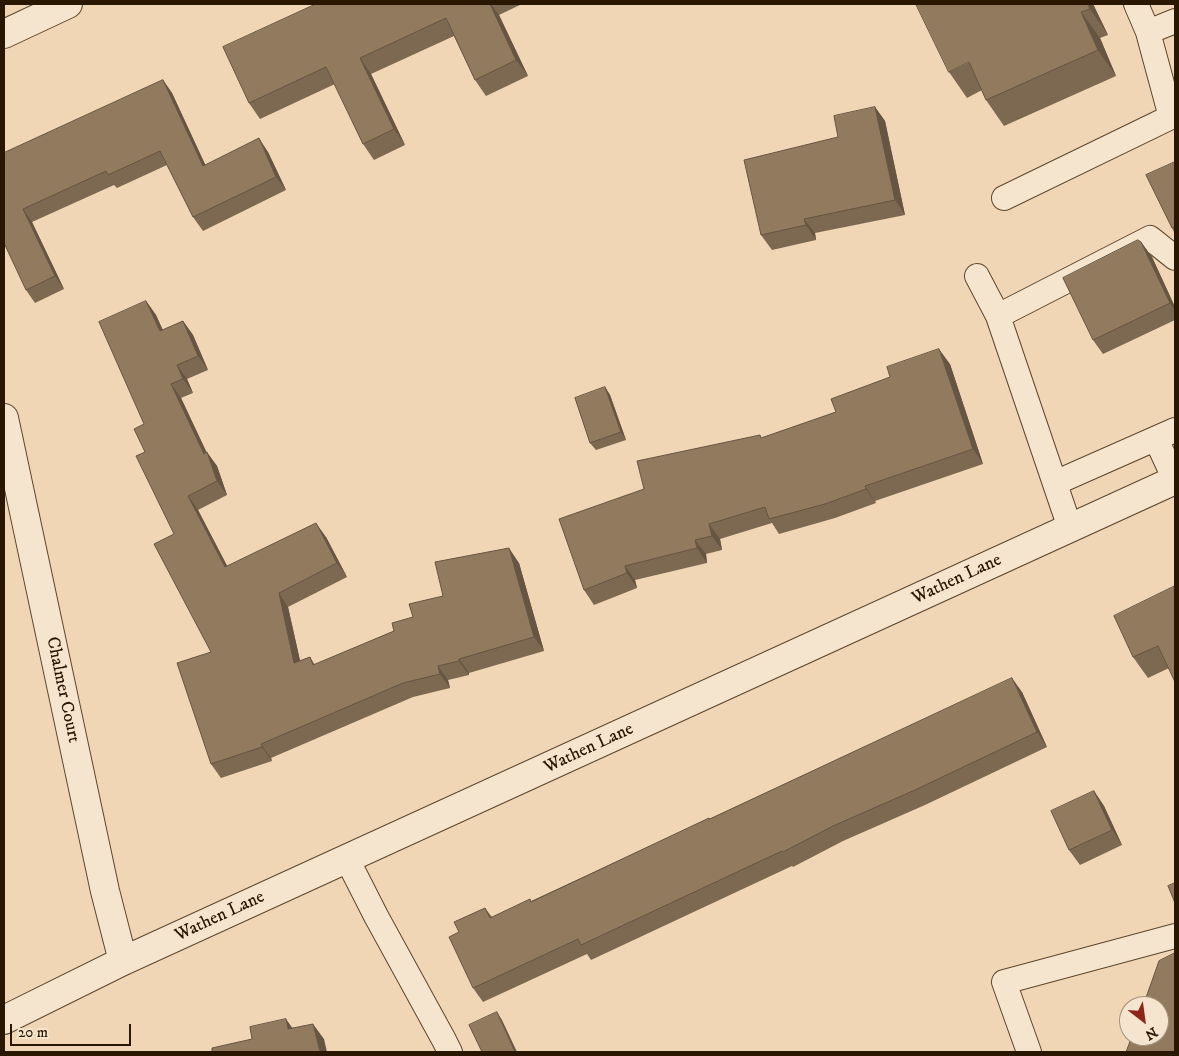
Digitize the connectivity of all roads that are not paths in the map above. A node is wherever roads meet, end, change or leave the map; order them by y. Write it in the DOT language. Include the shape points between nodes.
graph roads {
  1 [pos="68,4"];
  2 [pos="1136,4"];
  3 [pos="1175,21"];
  4 [pos="1148,32"];
  5 [pos="4,34"];
  6 [pos="1173,116"];
  7 [pos="1004,198"];
  8 [pos="1175,258"];
  9 [pos="978,276"];
  10 [pos="998,316"];
  11 [pos="4,418"];
  12 [pos="1166,434"];
  13 [pos="1175,480"];
  14 [pos="1055,483"];
  15 [pos="1070,528"];
  16 [pos="347,859"];
  17 [pos="1175,936"];
  18 [pos="123,961"];
  19 [pos="4,1020"];
  20 [pos="450,1052"];
  21 [pos="1030,1052"];
  1 -- 5 [label="street"];
  2 -- 4 [label="lane"];
  3 -- 4 [label="lane"];
  4 -- 6 [label="lane"];
  6 -- 7 [label="lane"];
  8 -- 10 [label="lane" via="1150,238"];
  9 -- 10 [label="lane"];
  10 -- 14 [label="lane"];
  11 -- 18 [label="street, Chalmer Court"];
  12 -- 13 [label="lane"];
  12 -- 14 [label="lane"];
  13 -- 15 [label="street, Wathen Lane"];
  14 -- 15 [label="lane"];
  15 -- 16 [label="street, Wathen Lane"];
  16 -- 18 [label="street, Wathen Lane"];
  16 -- 20 [label="lane"];
  17 -- 21 [label="lane" via="1004,982"];
  18 -- 19 [label="street, Wathen Lane"];
}
